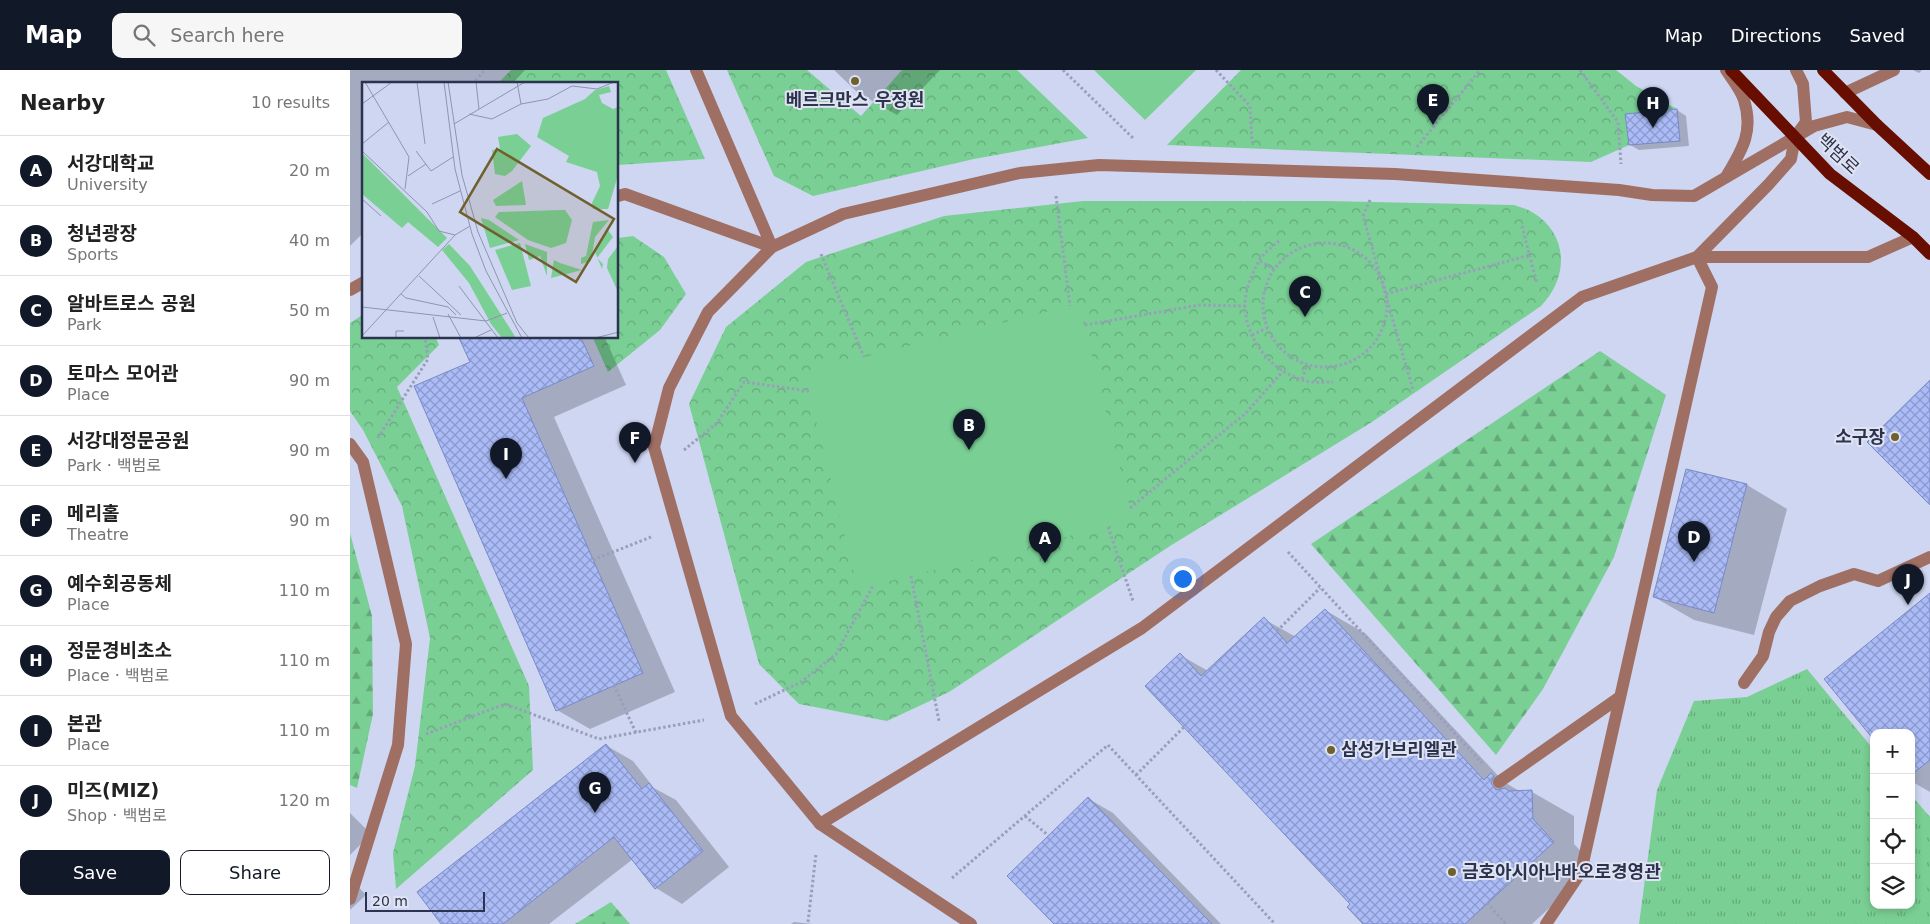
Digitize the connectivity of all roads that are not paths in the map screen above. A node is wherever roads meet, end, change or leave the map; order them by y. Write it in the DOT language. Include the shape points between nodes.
graph roads {
  1 [pos="696,70"];
  2 [pos="1726,70"];
  3 [pos="1731,70"];
  4 [pos="1796,70"];
  5 [pos="1823,70"];
  6 [pos="1894,70"];
  7 [pos="1845,93"];
  8 [pos="1877,125"];
  9 [pos="1796,137"];
  10 [pos="1930,174"];
  11 [pos="1724,179"];
  12 [pos="619,196"];
  13 [pos="1914,237"];
  14 [pos="772,247"];
  15 [pos="1930,254"];
  16 [pos="1697,257"];
  17 [pos="362,283"];
  18 [pos="350,290"];
  19 [pos="350,444"];
  20 [pos="1930,557"];
  21 [pos="1744,683"];
  22 [pos="1620,697"];
  23 [pos="1499,782"];
  24 [pos="820,824"];
  25 [pos="350,899"];
  26 [pos="971,924"];
  27 [pos="1546,924"];
  1 -- 14 [label="lane"];
  2 -- 11 [label="lane" via="1744,99 1748,130 1740,154"];
  3 -- 9 [label="main road, 백범로"];
  4 -- 9 [label="lane" via="1803,84 1806,122"];
  5 -- 7 [label="main road"];
  6 -- 7 [label="lane"];
  7 -- 8 [label="main road"];
  8 -- 9 [label="lane" via="1847,117 1814,126"];
  8 -- 10 [label="main road"];
  9 -- 11 [label="lane"];
  9 -- 13 [label="main road, 백범로" via="1830,174"];
  9 -- 16 [label="lane" via="1791,159"];
  11 -- 14 [label="lane" via="1694,196 1652,196 1619,190 1395,174 1100,166 1020,173 843,214"];
  12 -- 14 [label="lane" via="625,194"];
  13 -- 15 [label="main road, 백범로"];
  13 -- 16 [label="lane" via="1868,257"];
  14 -- 24 [label="lane" via="708,312 669,388 654,447 731,716"];
  16 -- 22 [label="lane" via="1712,287"];
  16 -- 24 [label="lane" via="1582,297 1142,628"];
  17 -- 18 [label="lane"];
  19 -- 25 [label="lane" via="363,462 406,644 398,745"];
  20 -- 21 [label="lane" via="1878,581 1854,574 1790,601 1776,616 1763,656"];
  22 -- 23 [label="lane"];
  22 -- 27 [label="lane" via="1581,872"];
  24 -- 26 [label="lane"];
}
